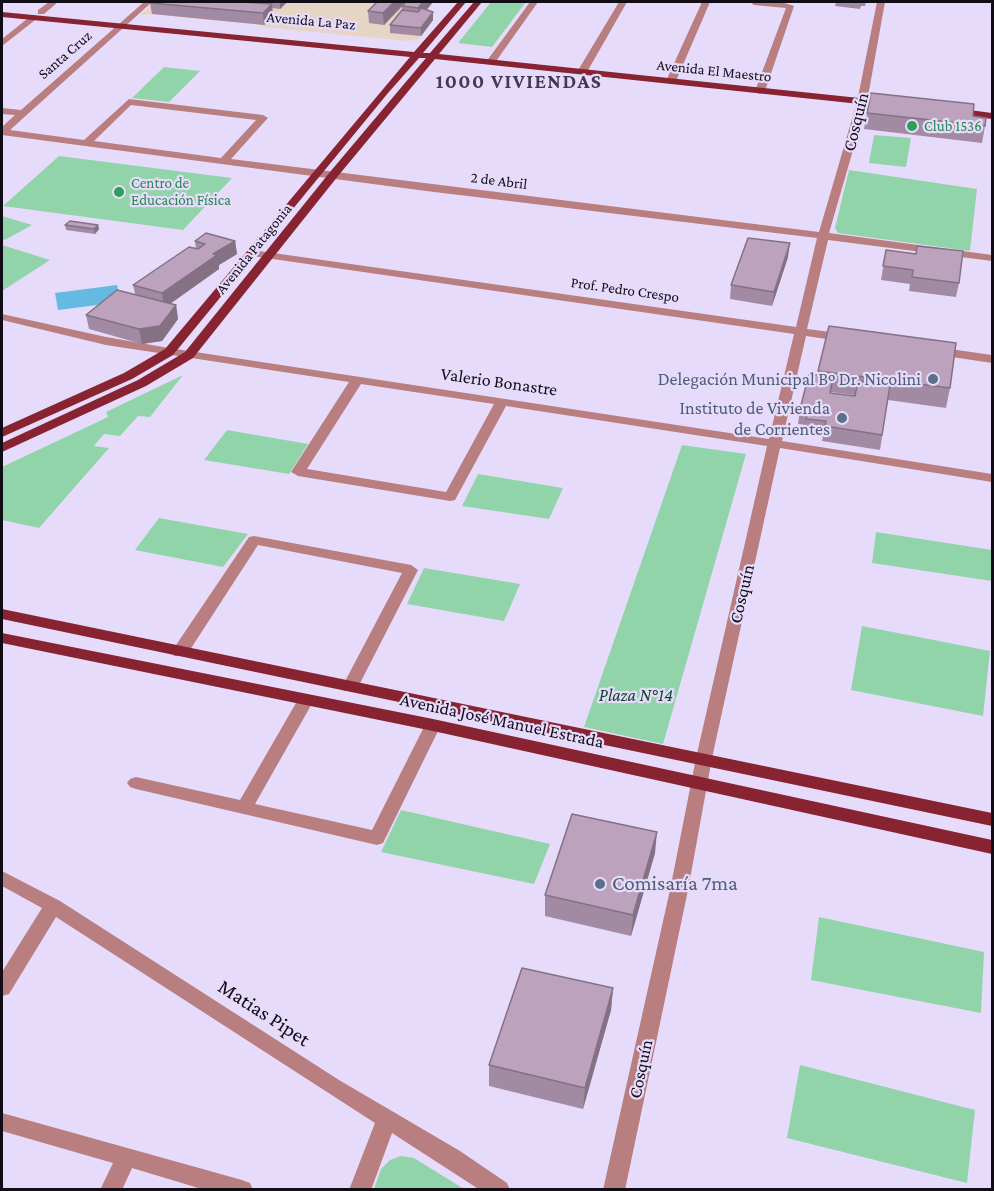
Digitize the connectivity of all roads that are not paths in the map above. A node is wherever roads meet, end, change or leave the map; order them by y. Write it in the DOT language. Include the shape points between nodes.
graph roads {
  1 [pos="54,2"];
  2 [pos="148,2"];
  3 [pos="462,2"];
  4 [pos="478,2"];
  5 [pos="534,2"];
  6 [pos="623,2"];
  7 [pos="706,2"];
  8 [pos="754,2"];
  9 [pos="881,2"];
  10 [pos="2,8"];
  11 [pos="2,14"];
  12 [pos="38,15"];
  13 [pos="125,22"];
  14 [pos="2,43"];
  15 [pos="420,51"];
  16 [pos="436,53"];
  17 [pos="493,58"];
  18 [pos="584,68"];
  19 [pos="673,78"];
  20 [pos="761,87"];
  21 [pos="863,98"];
  22 [pos="898,102"];
  23 [pos="993,108"];
  24 [pos="2,111"];
  25 [pos="22,113"];
  26 [pos="993,116"];
  27 [pos="2,132"];
  28 [pos="86,143"];
  29 [pos="225,160"];
  30 [pos="319,173"];
  31 [pos="334,174"];
  32 [pos="824,236"];
  33 [pos="252,253"];
  34 [pos="271,255"];
  35 [pos="993,258"];
  36 [pos="2,317"];
  37 [pos="801,332"];
  38 [pos="860,340"];
  39 [pos="920,349"];
  40 [pos="169,352"];
  41 [pos="189,355"];
  42 [pos="993,359"];
  43 [pos="357,380"];
  44 [pos="502,401"];
  45 [pos="2,433"];
  46 [pos="774,445"];
  47 [pos="2,448"];
  48 [pos="993,478"];
  49 [pos="2,614"];
  50 [pos="2,638"];
  51 [pos="180,652"];
  52 [pos="350,687"];
  53 [pos="306,700"];
  54 [pos="433,725"];
  55 [pos="704,758"];
  56 [pos="136,783"];
  57 [pos="700,784"];
  58 [pos="245,807"];
  59 [pos="993,820"];
  60 [pos="993,847"];
  61 [pos="2,878"];
  62 [pos="53,906"];
  63 [pos="2,988"];
  64 [pos="387,1119"];
  65 [pos="2,1122"];
  66 [pos="128,1156"];
  67 [pos="111,1190"];
  68 [pos="242,1190"];
  69 [pos="360,1190"];
  70 [pos="499,1190"];
  71 [pos="614,1190"];
  1 -- 12 [label="street"];
  2 -- 13 [label="street, Santa Cruz"];
  3 -- 15 [label="main road, Avenida Patagonia"];
  4 -- 16 [label="main road, Avenida Patagonia"];
  5 -- 17 [label="street"];
  6 -- 18 [label="street"];
  7 -- 19 [label="street"];
  8 -- 20 [label="street" via="790,6"];
  9 -- 21 [label="street, Cosquín"];
  10 -- 12 [label="main road, Avenida La Paz"];
  11 -- 12 [label="main road, Avenida La Paz"];
  12 -- 13 [label="main road, Avenida La Paz"];
  12 -- 14 [label="street"];
  13 -- 15 [label="main road, Avenida La Paz"];
  13 -- 25 [label="street, Santa Cruz"];
  15 -- 16 [label="main road, Avenida La Paz"];
  15 -- 30 [label="main road, Avenida Patagonia"];
  16 -- 17 [label="main road, Avenida El Maestro"];
  16 -- 31 [label="main road, Avenida Patagonia"];
  17 -- 18 [label="main road, Avenida El Maestro"];
  18 -- 19 [label="main road, Avenida El Maestro"];
  19 -- 20 [label="main road, Avenida El Maestro"];
  20 -- 21 [label="main road, Avenida El Maestro"];
  21 -- 22 [label="main road, Avenida El Maestro"];
  21 -- 32 [label="street, Cosquín"];
  23 -- 26 [label="main road" via="945,107"];
  24 -- 25 [label="street"];
  25 -- 27 [label="street, Santa Cruz"];
  27 -- 28 [label="street, 2 de Abril"];
  28 -- 29 [label="street, 2 de Abril"];
  28 -- 29 [label="street" via="129,102 263,118"];
  29 -- 30 [label="street, 2 de Abril"];
  30 -- 31 [label="street, 2 de Abril"];
  30 -- 33 [label="main road, Avenida Patagonia"];
  31 -- 32 [label="street, 2 de Abril"];
  31 -- 34 [label="main road, Avenida Patagonia"];
  32 -- 35 [label="street, 2 de Abril"];
  32 -- 37 [label="street, Cosquín"];
  33 -- 34 [label="street, Prof. Pedro Crespo"];
  33 -- 40 [label="main road, Avenida Patagonia"];
  34 -- 37 [label="street, Prof. Pedro Crespo"];
  34 -- 41 [label="main road, Avenida Patagonia"];
  36 -- 40 [label="street, Valerio Bonastre"];
  37 -- 38 [label="street, Prof. Pedro Crespo"];
  37 -- 46 [label="street, Cosquín"];
  39 -- 42 [label="street"];
  40 -- 41 [label="street, Valerio Bonastre"];
  40 -- 45 [label="main road, Avenida Patagonia" via="128,376"];
  41 -- 43 [label="street, Valerio Bonastre"];
  41 -- 47 [label="main road, Avenida Patagonia" via="142,383"];
  43 -- 44 [label="street, Valerio Bonastre"];
  43 -- 44 [label="street" via="298,472 450,497"];
  44 -- 46 [label="street, Valerio Bonastre"];
  46 -- 48 [label="street, Valerio Bonastre"];
  46 -- 55 [label="street, Cosquín"];
  49 -- 51 [label="main road, Avenida José Manuel Estrada"];
  50 -- 53 [label="main road, Avenida José Manuel Estrada"];
  51 -- 52 [label="main road, Avenida José Manuel Estrada"];
  51 -- 52 [label="street" via="254,540 411,570"];
  52 -- 55 [label="main road, Avenida José Manuel Estrada"];
  53 -- 54 [label="main road, Avenida José Manuel Estrada"];
  53 -- 58 [label="street"];
  54 -- 57 [label="main road, Avenida José Manuel Estrada"];
  54 -- 58 [label="street" via="377,838"];
  55 -- 57 [label="street, Cosquín"];
  55 -- 59 [label="main road, Avenida José Manuel Estrada"];
  56 -- 58 [label="street"];
  57 -- 60 [label="main road, Avenida José Manuel Estrada"];
  57 -- 71 [label="street, Cosquín"];
  61 -- 62 [label="street, Matias Pipet"];
  62 -- 63 [label="street"];
  62 -- 64 [label="street, Matias Pipet"];
  64 -- 69 [label="street"];
  64 -- 70 [label="street, Matias Pipet"];
  65 -- 66 [label="street"];
  66 -- 67 [label="street"];
  66 -- 68 [label="street"];
}
